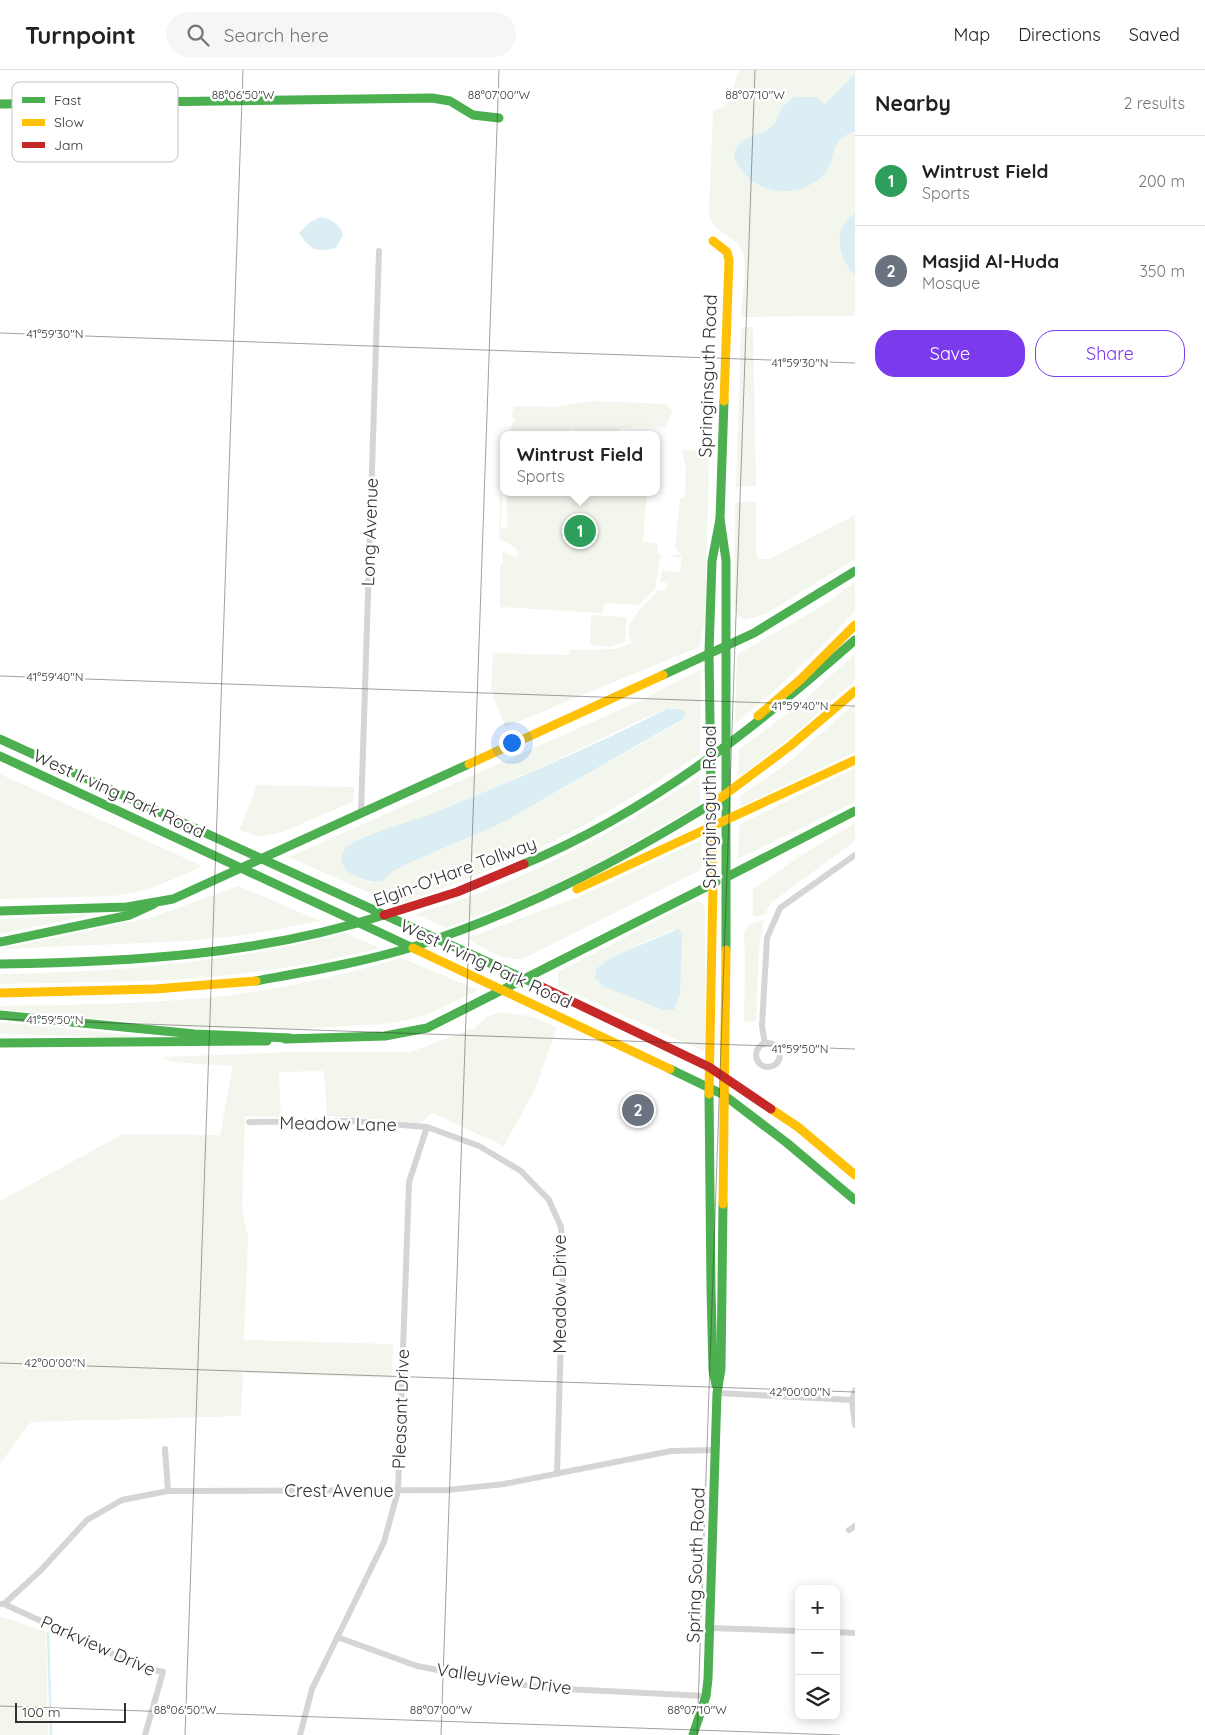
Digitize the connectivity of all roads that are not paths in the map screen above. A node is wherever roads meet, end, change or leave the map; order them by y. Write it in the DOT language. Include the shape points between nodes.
graph roads {
  1 [pos="178,102"];
  2 [pos="499,118"];
  3 [pos="713,241"];
  4 [pos="378,251"];
  5 [pos="720,519"];
  6 [pos="855,571"];
  7 [pos="855,625"];
  8 [pos="855,640"];
  9 [pos="726,646"];
  10 [pos="709,652"];
  11 [pos="855,691"];
  12 [pos="738,736"];
  13 [pos="0,739"];
  14 [pos="0,756"];
  15 [pos="855,760"];
  16 [pos="855,811"];
  17 [pos="361,813"];
  18 [pos="855,856"];
  19 [pos="264,859"];
  20 [pos="238,869"];
  21 [pos="727,876"];
  22 [pos="713,883"];
  23 [pos="534,901"];
  24 [pos="154,904"];
  25 [pos="0,911"];
  26 [pos="0,942"];
  27 [pos="0,964"];
  28 [pos="524,978"];
  29 [pos="503,989"];
  30 [pos="0,993"];
  31 [pos="0,1015"];
  32 [pos="290,1038"];
  33 [pos="0,1042"];
  34 [pos="765,1044"];
  35 [pos="709,1067"];
  36 [pos="724,1076"];
  37 [pos="709,1087"];
  38 [pos="724,1095"];
  39 [pos="250,1122"];
  40 [pos="427,1127"];
  41 [pos="855,1175"];
  42 [pos="855,1200"];
  43 [pos="855,1390"];
  44 [pos="717,1393"];
  45 [pos="852,1400"];
  46 [pos="855,1425"];
  47 [pos="165,1449"];
  48 [pos="716,1450"];
  49 [pos="557,1474"];
  50 [pos="168,1491"];
  51 [pos="398,1491"];
  52 [pos="2,1604"];
  53 [pos="710,1628"];
  54 [pos="795,1631"];
  55 [pos="840,1632"];
  56 [pos="855,1633"];
  57 [pos="337,1637"];
  58 [pos="706,1696"];
  59 [pos="144,1735"];
  60 [pos="300,1735"];
  61 [pos="693,1735"];
  1 -- 2 [label="main road" via="432,98 450,101 474,115"];
  3 -- 5 [label="main road, Springinsguth Road" via="727,252 729,260"];
  4 -- 17 [label="street, Long Avenue"];
  5 -- 9 [label="main road, Springinsguth Road" via="726,560"];
  5 -- 10 [label="main road, Springinsguth Road" via="712,561"];
  6 -- 9 [label="main road" via="754,633"];
  7 -- 12 [label="main road"];
  8 -- 12 [label="main road" via="799,692"];
  9 -- 10 [label="main road"];
  9 -- 21 [label="main road, Springinsguth Road"];
  10 -- 17 [label="main road"];
  10 -- 22 [label="main road, Springinsguth Road"];
  11 -- 23 [label="main road" via="816,726 700,812 628,854"];
  12 -- 27 [label="main road, Elgin-O'Hare Tollway" via="665,791 610,824 535,861 407,910 337,928 174,957"];
  13 -- 19 [label="main road, West Irving Park Road"];
  14 -- 20 [label="main road, West Irving Park Road"];
  15 -- 23 [label="main road" via="561,896"];
  16 -- 21 [label="main road"];
  17 -- 19 [label="main road"];
  18 -- 34 [label="street" via="780,908 767,938 762,1026"];
  19 -- 20 [label="main road"];
  19 -- 28 [label="main road, West Irving Park Road"];
  20 -- 24 [label="main road" via="203,888"];
  20 -- 29 [label="main road, West Irving Park Road"];
  21 -- 22 [label="main road"];
  21 -- 36 [label="main road, Springinsguth Road"];
  22 -- 28 [label="main road"];
  22 -- 35 [label="main road, Springinsguth Road"];
  23 -- 30 [label="main road" via="455,932 299,974 249,982 144,990"];
  24 -- 25 [label="main road"];
  24 -- 26 [label="main road" via="130,915"];
  28 -- 29 [label="main road"];
  28 -- 35 [label="main road, West Irving Park Road"];
  29 -- 32 [label="main road" via="427,1028 404,1033"];
  29 -- 37 [label="main road, West Irving Park Road"];
  31 -- 32 [label="main road" via="195,1034"];
  32 -- 33 [label="main road" via="260,1042"];
  35 -- 36 [label="main road, West Irving Park Road"];
  35 -- 37 [label="main road, Springinsguth Road"];
  36 -- 38 [label="main road, Springinsguth Road"];
  36 -- 41 [label="main road, West Irving Park Road" via="798,1127"];
  37 -- 38 [label="main road, West Irving Park Road"];
  37 -- 44 [label="main road, Spring South Road" via="713,1370"];
  38 -- 42 [label="main road, West Irving Park Road"];
  38 -- 44 [label="main road, Spring South Road" via="721,1369"];
  39 -- 40 [label="street, Meadow Lane" via="352,1121"];
  40 -- 49 [label="street, Meadow Drive" via="479,1146 521,1171 549,1200 561,1227 563,1267"];
  40 -- 51 [label="street, Pleasant Drive" via="409,1182"];
  43 -- 45 [label="street"];
  44 -- 45 [label="street"];
  44 -- 48 [label="main road, Spring South Road"];
  45 -- 46 [label="street"];
  47 -- 50 [label="street"];
  48 -- 49 [label="street, Crest Avenue" via="671,1451"];
  48 -- 53 [label="main road, Spring South Road"];
  49 -- 51 [label="street, Crest Avenue" via="448,1490"];
  50 -- 51 [label="street, Crest Avenue"];
  50 -- 52 [label="street, Crest Avenue" via="122,1500 87,1520 40,1571"];
  51 -- 57 [label="street, Pleasant Drive" via="384,1542"];
  52 -- 59 [label="street, Parkview Drive" via="141,1667 162,1672"];
  53 -- 54 [label="street"];
  53 -- 58 [label="main road, Spring South Road"];
  55 -- 56 [label="street"];
  57 -- 58 [label="street, Valleyview Drive" via="417,1666 489,1680 545,1688"];
  57 -- 60 [label="street, Pleasant Drive" via="312,1689"];
  58 -- 61 [label="main road, Spring South Road"];
}
